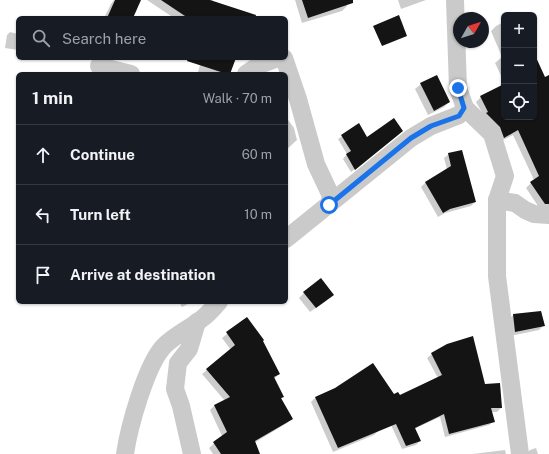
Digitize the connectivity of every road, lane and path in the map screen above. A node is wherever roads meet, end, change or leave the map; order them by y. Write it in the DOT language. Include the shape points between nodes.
graph roads {
  1 [pos="455,0"];
  2 [pos="272,60"];
  3 [pos="285,60"];
  4 [pos="99,66"];
  5 [pos="123,72"];
  6 [pos="249,72"];
  7 [pos="464,108"];
  8 [pos="497,200"];
  9 [pos="329,205"];
  10 [pos="549,214"];
  11 [pos="288,237"];
  12 [pos="217,304"];
  13 [pos="197,322"];
  14 [pos="125,454"];
  15 [pos="192,454"];
  16 [pos="520,454"];
  1 -- 7 [label="street" via="458,88"];
  2 -- 6 [label="street" via="259,64"];
  3 -- 9 [label="street" via="316,164 331,196"];
  4 -- 5 [label="street"];
  7 -- 8 [label="street" via="492,134 505,176"];
  7 -- 9 [label="street" via="459,116 431,126 411,138"];
  8 -- 10 [label="street" via="515,203 534,214"];
  8 -- 16 [label="street" via="497,276"];
  9 -- 11 [label="street"];
  12 -- 13 [label="street"];
  13 -- 14 [label="street" via="180,332 164,347 151,366 132,422"];
  13 -- 15 [label="street" via="189,348 178,363 175,389"];
}
